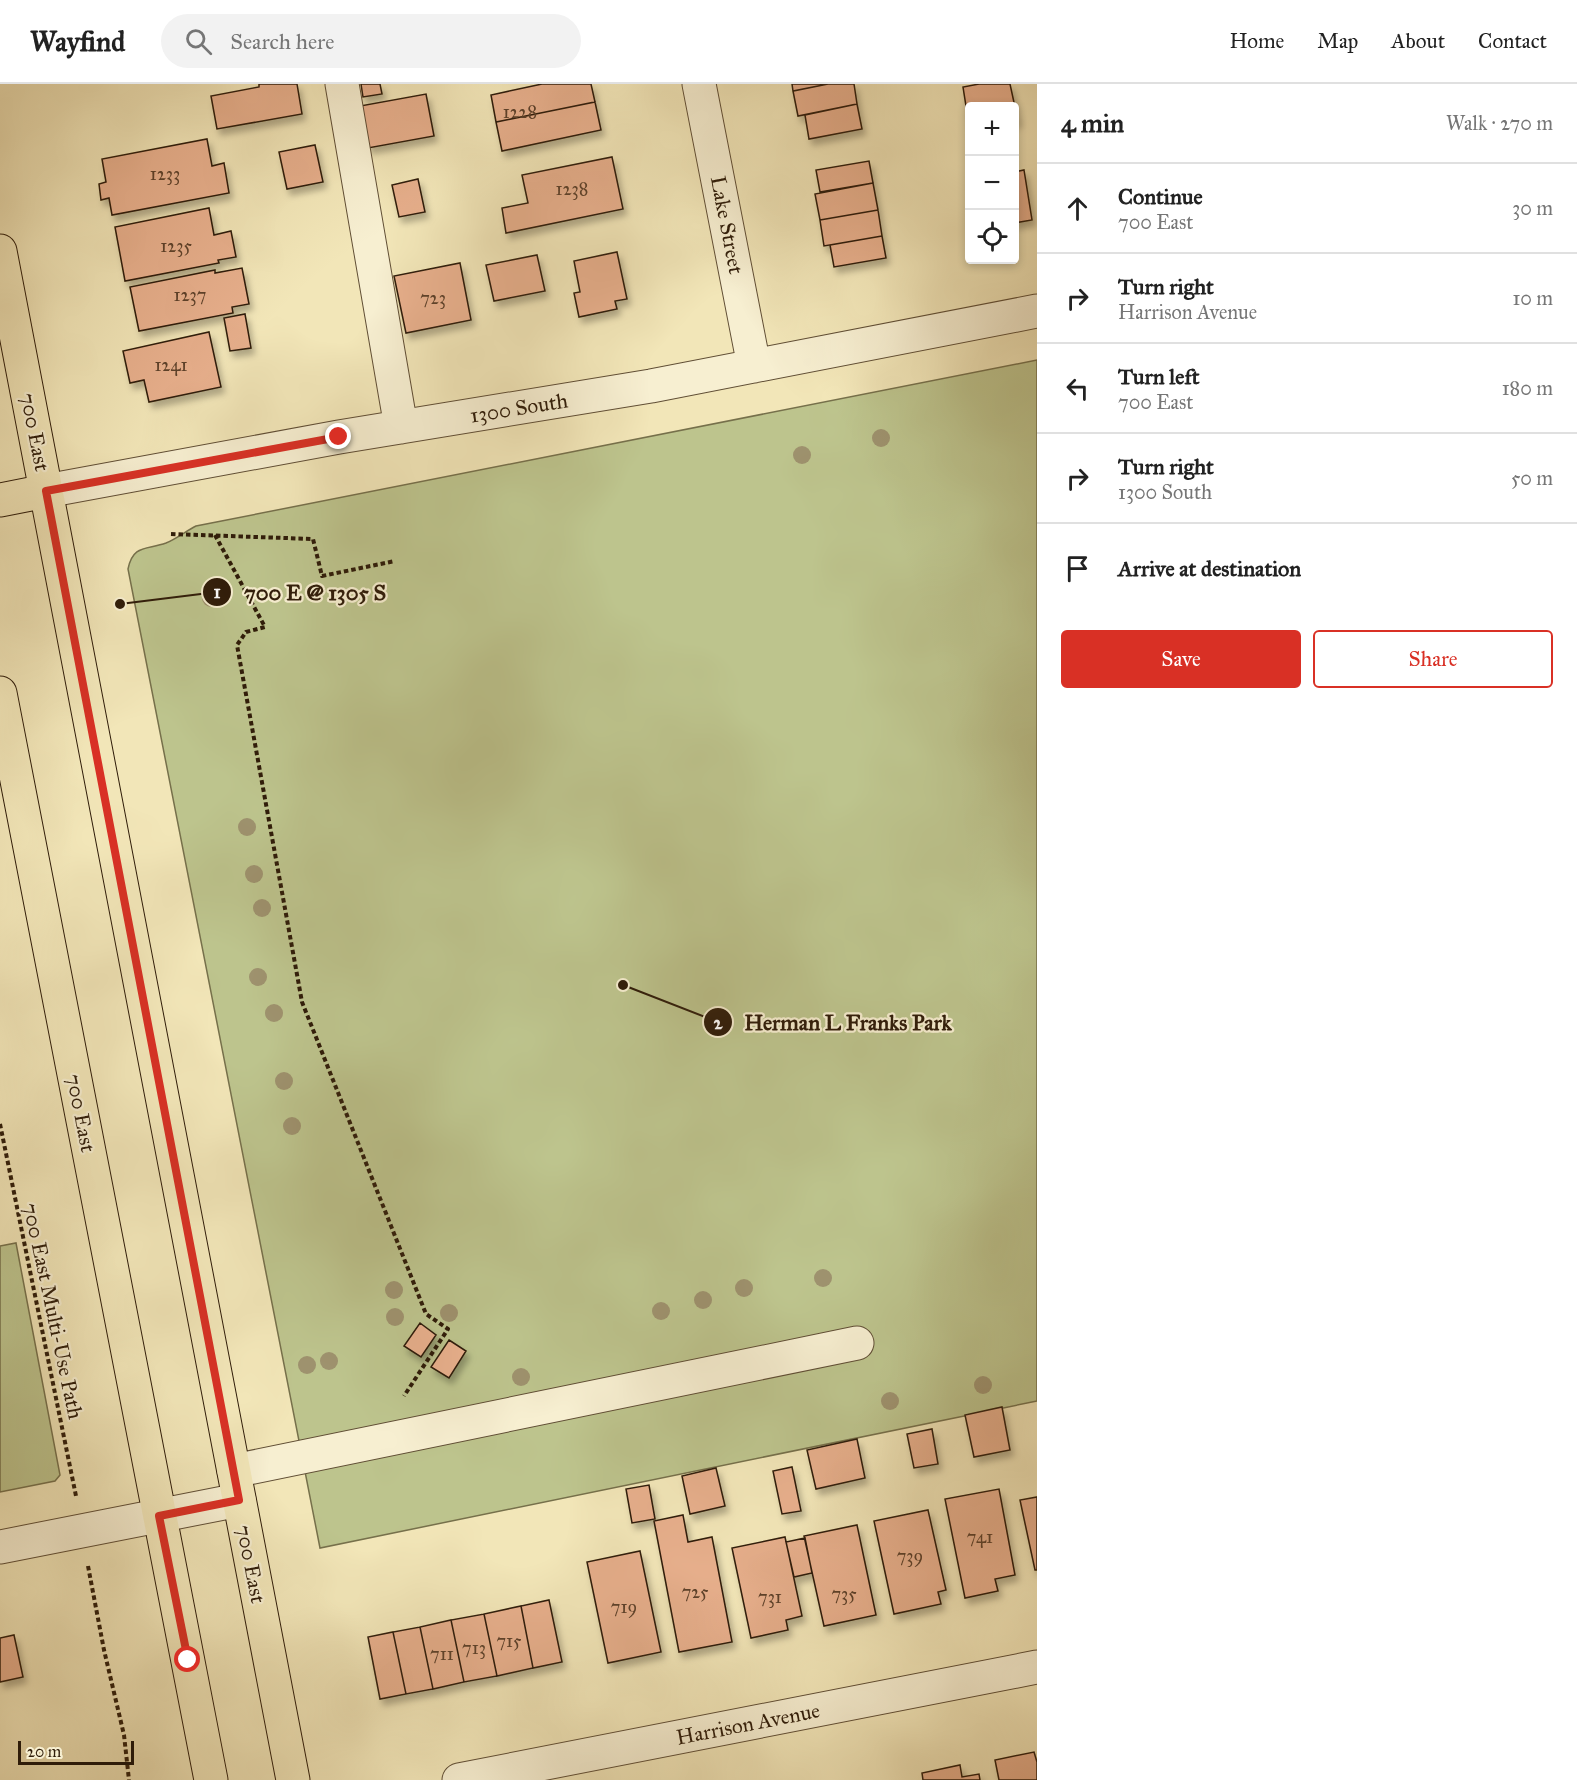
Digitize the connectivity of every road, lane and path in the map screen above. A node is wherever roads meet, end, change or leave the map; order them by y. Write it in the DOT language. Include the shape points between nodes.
graph roads {
  1 [pos="342,84"];
  2 [pos="699,84"];
  3 [pos="0,251"];
  4 [pos="1037,310"];
  5 [pos="754,366"];
  6 [pos="401,427"];
  7 [pos="46,491"];
  8 [pos="0,500"];
  9 [pos="171,534"];
  10 [pos="214,535"];
  11 [pos="395,561"];
  12 [pos="0,693"];
  13 [pos="0,1124"];
  14 [pos="857,1343"];
  15 [pos="404,1396"];
  16 [pos="236,1485"];
  17 [pos="78,1504"];
  18 [pos="159,1516"];
  19 [pos="0,1547"];
  20 [pos="88,1565"];
  21 [pos="1037,1667"];
  22 [pos="572,1769"];
  23 [pos="129,1780"];
  24 [pos="211,1780"];
  25 [pos="293,1780"];
  26 [pos="459,1780"];
  1 -- 6 [label="street"];
  2 -- 5 [label="street, Lake Street"];
  3 -- 7 [label="main road, 700 East"];
  4 -- 5 [label="street, 1300 South"];
  5 -- 6 [label="street, 1300 South"];
  6 -- 7 [label="street, 1300 South"];
  7 -- 8 [label="main road, 1300 South"];
  7 -- 16 [label="main road, 700 East"];
  9 -- 10 [label="path"];
  10 -- 11 [label="path" via="313,539 322,576"];
  10 -- 15 [label="path" via="265,627 246,632 237,645 302,1002 426,1314 448,1329"];
  12 -- 18 [label="main road, 700 East"];
  13 -- 17 [label="path, 700 East Multi-Use Path"];
  14 -- 16 [label="street"];
  16 -- 18 [label="street"];
  16 -- 25 [label="main road, 700 East"];
  18 -- 19 [label="street"];
  18 -- 24 [label="main road, 700 East"];
  20 -- 23 [label="path" via="124,1735"];
  21 -- 22 [label="street, Harrison Avenue"];
  22 -- 26 [label="street, Harrison Avenue"];
}
